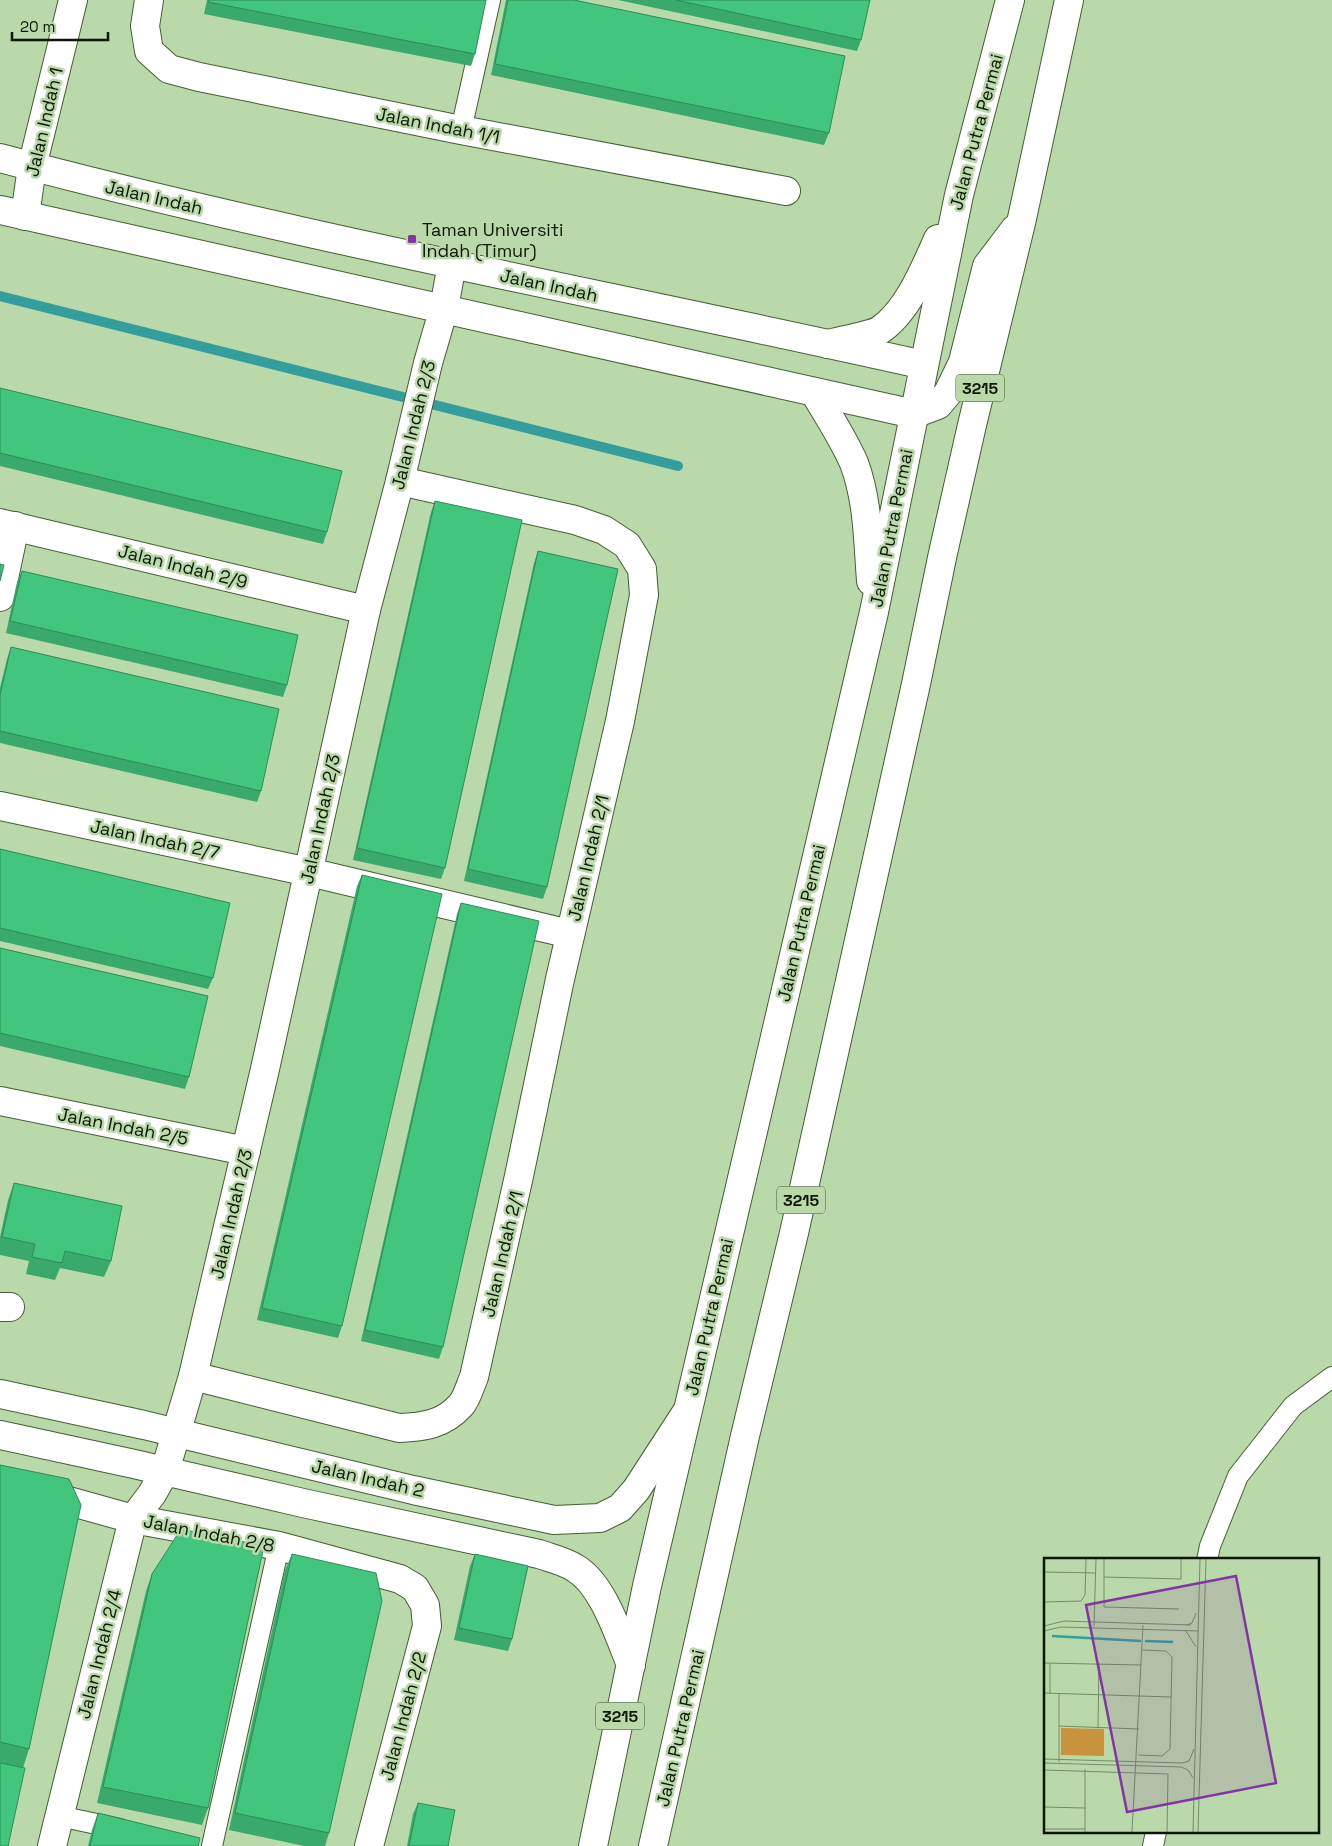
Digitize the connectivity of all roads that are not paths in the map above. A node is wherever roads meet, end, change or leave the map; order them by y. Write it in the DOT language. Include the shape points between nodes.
graph roads {
  1 [pos="73,0"];
  2 [pos="149,0"];
  3 [pos="490,0"];
  4 [pos="1010,0"];
  5 [pos="1069,0"];
  6 [pos="461,130"];
  7 [pos="0,158"];
  8 [pos="32,167"];
  9 [pos="786,191"];
  10 [pos="958,194"];
  11 [pos="12,213"];
  12 [pos="1021,223"];
  13 [pos="452,264"];
  14 [pos="444,308"];
  15 [pos="828,344"];
  16 [pos="924,365"];
  17 [pos="814,392"];
  18 [pos="948,393"];
  19 [pos="914,414"];
  20 [pos="400,481"];
  21 [pos="8,524"];
  22 [pos="943,553"];
  23 [pos="0,597"];
  24 [pos="366,610"];
  25 [pos="874,612"];
  26 [pos="0,806"];
  27 [pos="309,872"];
  28 [pos="570,934"];
  29 [pos="0,1101"];
  30 [pos="246,1151"];
  31 [pos="193,1376"];
  32 [pos="1332,1377"];
  33 [pos="0,1394"];
  34 [pos="687,1411"];
  35 [pos="176,1432"];
  36 [pos="0,1435"];
  37 [pos="165,1471"];
  38 [pos="0,1484"];
  39 [pos="133,1518"];
  40 [pos="279,1546"];
  41 [pos="1207,1558"];
  42 [pos="416,1588"];
  43 [pos="631,1665"];
  44 [pos="59,1816"];
  45 [pos="134,1832"];
  46 [pos="52,1846"];
  47 [pos="212,1846"];
  48 [pos="369,1846"];
  49 [pos="594,1846"];
  50 [pos="653,1846"];
  1 -- 8 [label="street, Jalan Indah 1"];
  2 -- 6 [label="street, Jalan Indah 1/1" via="145,26 149,51 169,69"];
  3 -- 6 [label="lane"];
  4 -- 10 [label="street, Jalan Putra Permai / 3215"];
  5 -- 12 [label="street, Jalan Putra Permai / 3215"];
  6 -- 9 [label="street, Jalan Indah 1/1"];
  7 -- 8 [label="street, Jalan Indah"];
  8 -- 11 [label="street, Jalan Indah 1"];
  8 -- 13 [label="street, Jalan Indah" via="128,192"];
  10 -- 15 [label="street" via="919,282 898,313 879,330"];
  10 -- 16 [label="street, Jalan Putra Permai / 3215"];
  11 -- 14 [label="street"];
  12 -- 18 [label="street" via="987,266 962,362"];
  12 -- 22 [label="street, Jalan Putra Permai / 3215"];
  13 -- 14 [label="street, Jalan Indah 2/3"];
  13 -- 15 [label="street, Jalan Indah"];
  14 -- 17 [label="street"];
  14 -- 20 [label="street, Jalan Indah 2/3"];
  15 -- 16 [label="street, Jalan Indah"];
  16 -- 18 [label="street" via="938,370 945,379"];
  16 -- 19 [label="street, Jalan Putra Permai / 3215"];
  17 -- 19 [label="street"];
  17 -- 25 [label="street" via="854,465 864,503"];
  18 -- 19 [label="street" via="938,405"];
  18 -- 22 [label="street" via="956,424 934,528"];
  19 -- 25 [label="street, Jalan Putra Permai / 3215"];
  20 -- 24 [label="street, Jalan Indah 2/3"];
  20 -- 28 [label="street, Jalan Indah 2/1" via="575,520 604,530 628,545 642,570 644,595 620,721"];
  21 -- 23 [label="street"];
  21 -- 24 [label="street, Jalan Indah 2/9"];
  22 -- 50 [label="street, Jalan Putra Permai / 3215" via="800,1204"];
  24 -- 27 [label="street, Jalan Indah 2/3"];
  25 -- 34 [label="street, Jalan Putra Permai / 3215"];
  26 -- 27 [label="street, Jalan Indah 2/7"];
  27 -- 28 [label="street, Jalan Indah 2/7"];
  27 -- 30 [label="street, Jalan Indah 2/3"];
  28 -- 31 [label="street, Jalan Indah 2/1" via="474,1377 461,1405 446,1418 426,1427 399,1428"];
  29 -- 30 [label="street, Jalan Indah 2/5"];
  30 -- 31 [label="street, Jalan Indah 2/3"];
  31 -- 35 [label="street, Jalan Indah 2/3"];
  32 -- 41 [label="lane" via="1293,1406 1238,1476"];
  33 -- 35 [label="street, Jalan Indah 2"];
  34 -- 35 [label="street, Jalan Indah 2" via="636,1490 620,1508 600,1518 554,1520 413,1490"];
  34 -- 43 [label="street, Jalan Putra Permai / 3215"];
  35 -- 37 [label="street, Jalan Indah 2/4"];
  36 -- 37 [label="street"];
  37 -- 39 [label="street, Jalan Indah 2/4"];
  37 -- 43 [label="street" via="526,1550 576,1568 594,1586 608,1609"];
  38 -- 39 [label="street, Jalan Indah 2/8"];
  39 -- 40 [label="street, Jalan Indah 2/8"];
  39 -- 44 [label="street, Jalan Indah 2/4"];
  40 -- 42 [label="street, Jalan Indah 2/8" via="382,1573"];
  40 -- 47 [label="lane"];
  42 -- 48 [label="street, Jalan Indah 2/2" via="425,1604 427,1626"];
  43 -- 49 [label="street, Jalan Putra Permai / 3215"];
  44 -- 45 [label="lane"];
  44 -- 46 [label="street, Jalan Indah 2/4"];
}
